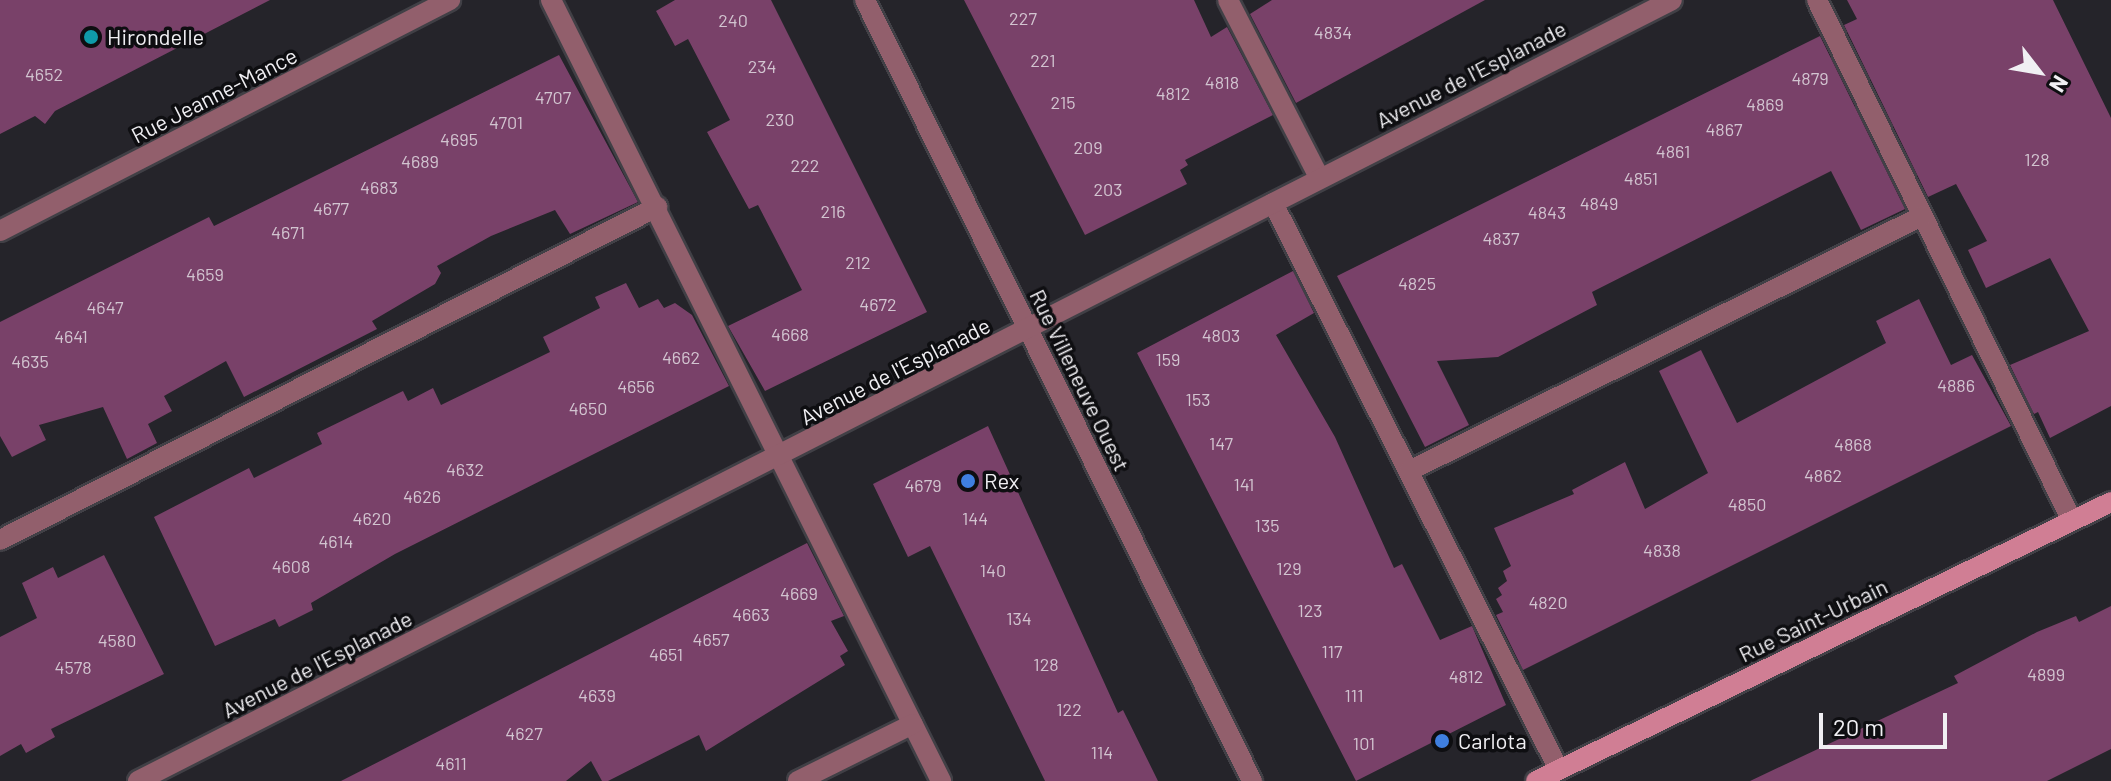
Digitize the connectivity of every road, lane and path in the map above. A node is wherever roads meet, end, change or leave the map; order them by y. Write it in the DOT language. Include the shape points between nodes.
graph roads {
  1 [pos="450,0"];
  2 [pos="551,0"];
  3 [pos="865,0"];
  4 [pos="1228,0"];
  5 [pos="1672,0"];
  6 [pos="1817,0"];
  7 [pos="1319,177"];
  8 [pos="1273,203"];
  9 [pos="657,207"];
  10 [pos="1922,216"];
  11 [pos="0,231"];
  12 [pos="1028,330"];
  13 [pos="780,456"];
  14 [pos="1409,471"];
  15 [pos="2111,502"];
  16 [pos="2072,521"];
  17 [pos="0,540"];
  18 [pos="913,724"];
  19 [pos="1559,770"];
  20 [pos="138,781"];
  21 [pos="798,781"];
  22 [pos="941,781"];
  23 [pos="1252,781"];
  24 [pos="1536,781"];
  1 -- 11 [label="street, Rue Jeanne-Mance"];
  2 -- 9 [label="street"];
  3 -- 12 [label="street, Rue Villeneuve Ouest"];
  4 -- 7 [label="street"];
  5 -- 7 [label="street, Avenue de l'Esplanade"];
  6 -- 10 [label="street"];
  7 -- 8 [label="street, Avenue de l'Esplanade"];
  8 -- 12 [label="street, Avenue de l'Esplanade"];
  8 -- 14 [label="street"];
  9 -- 13 [label="street"];
  9 -- 17 [label="street"];
  10 -- 14 [label="street"];
  10 -- 16 [label="street"];
  12 -- 13 [label="street, Avenue de l'Esplanade"];
  12 -- 23 [label="street, Rue Villeneuve Ouest"];
  13 -- 18 [label="street"];
  13 -- 20 [label="street, Avenue de l'Esplanade"];
  14 -- 19 [label="street"];
  15 -- 16 [label="main road, Rue Saint-Urbain"];
  16 -- 19 [label="main road, Rue Saint-Urbain"];
  18 -- 21 [label="street"];
  18 -- 22 [label="street"];
  19 -- 24 [label="main road, Rue Saint-Urbain"];
}
